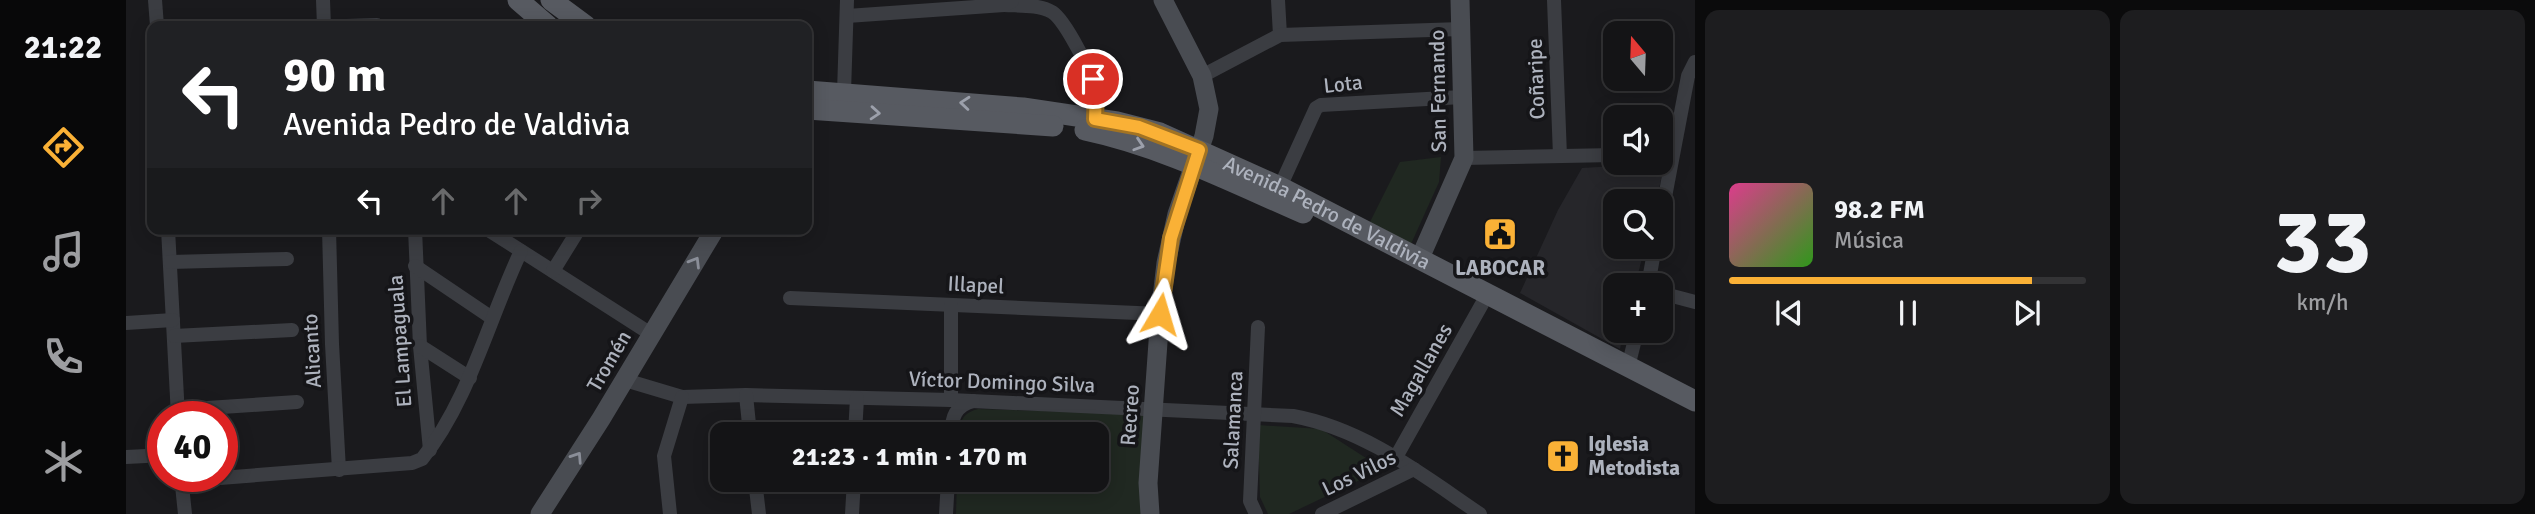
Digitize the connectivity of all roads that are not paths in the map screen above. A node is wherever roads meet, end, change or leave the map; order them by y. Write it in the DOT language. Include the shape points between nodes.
graph roads {
  1 [pos="155,0"];
  2 [pos="323,0"];
  3 [pos="518,0"];
  4 [pos="847,0"];
  5 [pos="1163,0"];
  6 [pos="1278,0"];
  7 [pos="1460,0"];
  8 [pos="1554,0"];
  9 [pos="1008,2"];
  10 [pos="562,3"];
  11 [pos="847,16"];
  12 [pos="157,21"];
  13 [pos="324,21"];
  14 [pos="542,21"];
  15 [pos="581,21"];
  16 [pos="1461,29"];
  17 [pos="1280,35"];
  18 [pos="1695,62"];
  19 [pos="1202,76"];
  20 [pos="812,91"];
  21 [pos="844,92"];
  22 [pos="1462,97"];
  23 [pos="812,110"];
  24 [pos="1095,119"];
  25 [pos="1673,132"];
  26 [pos="1603,155"];
  27 [pos="1560,156"];
  28 [pos="1196,158"];
  29 [pos="1464,158"];
  30 [pos="1280,187"];
  31 [pos="168,235"];
  32 [pos="328,235"];
  33 [pos="415,235"];
  34 [pos="496,235"];
  35 [pos="575,235"];
  36 [pos="711,235"];
  37 [pos="521,251"];
  38 [pos="1420,258"];
  39 [pos="287,259"];
  40 [pos="170,262"];
  41 [pos="415,266"];
  42 [pos="553,271"];
  43 [pos="1673,296"];
  44 [pos="790,298"];
  45 [pos="1695,302"];
  46 [pos="1482,304"];
  47 [pos="951,305"];
  48 [pos="1160,314"];
  49 [pos="492,318"];
  50 [pos="173,320"];
  51 [pos="126,323"];
  52 [pos="1258,327"];
  53 [pos="292,330"];
  54 [pos="651,334"];
  55 [pos="174,335"];
  56 [pos="1634,343"];
  57 [pos="420,346"];
  58 [pos="1628,367"];
  59 [pos="470,378"];
  60 [pos="625,380"];
  61 [pos="746,395"];
  62 [pos="682,397"];
  63 [pos="857,398"];
  64 [pos="951,400"];
  65 [pos="177,401"];
  66 [pos="972,401"];
  67 [pos="1695,401"];
  68 [pos="297,402"];
  69 [pos="238,407"];
  70 [pos="1153,409"];
  71 [pos="1695,412"];
  72 [pos="1254,414"];
  73 [pos="749,422"];
  74 [pos="856,422"];
  75 [pos="952,422"];
  76 [pos="430,450"];
  77 [pos="146,456"];
  78 [pos="126,457"];
  79 [pos="1396,457"];
  80 [pos="1414,469"];
  81 [pos="340,470"];
  82 [pos="238,475"];
  83 [pos="183,492"];
  84 [pos="756,492"];
  85 [pos="853,492"];
  86 [pos="947,492"];
  87 [pos="185,514"];
  88 [pos="540,514"];
  89 [pos="670,514"];
  90 [pos="759,514"];
  91 [pos="852,514"];
  92 [pos="946,514"];
  93 [pos="1150,514"];
  94 [pos="1256,514"];
  95 [pos="1322,514"];
  96 [pos="1480,514"];
  1 -- 12 [label="street"];
  2 -- 13 [label="street"];
  3 -- 14 [label="main road"];
  4 -- 11 [label="street"];
  5 -- 19 [label="street, Recreo"];
  6 -- 17 [label="street"];
  7 -- 16 [label="street, San Fernando"];
  8 -- 27 [label="street, Coñaripe"];
  9 -- 11 [label="street"];
  9 -- 24 [label="street" via="1050,11 1060,19 1093,79"];
  10 -- 15 [label="main road"];
  11 -- 21 [label="street"];
  16 -- 17 [label="street"];
  16 -- 22 [label="street, San Fernando"];
  17 -- 19 [label="street"];
  18 -- 25 [label="street"];
  19 -- 28 [label="street, Recreo" via="1208,123"];
  20 -- 21 [label="main road, Avenida Pedro de Valdivia"];
  24 -- 21 [label="main road, Avenida Pedro de Valdivia, one-way"];
  22 -- 29 [label="street, San Fernando"];
  22 -- 30 [label="street, Lota" via="1321,105"];
  23 -- 28 [label="main road, Avenida Pedro de Valdivia, one-way" via="1066,127"];
  24 -- 28 [label="main road, Avenida Pedro de Valdivia" via="1149,130"];
  26 -- 27 [label="street"];
  27 -- 29 [label="street"];
  28 -- 30 [label="main road, Avenida Pedro de Valdivia"];
  28 -- 46 [label="main road, Avenida Pedro de Valdivia"];
  28 -- 48 [label="street, Recreo" via="1171,238"];
  29 -- 38 [label="street, San Fernando"];
  30 -- 38 [label="main road, Avenida Pedro de Valdivia"];
  31 -- 40 [label="street"];
  32 -- 81 [label="street, Alicanto"];
  33 -- 41 [label="street, El Lampaguala"];
  34 -- 37 [label="street"];
  35 -- 42 [label="street"];
  54 -- 36 [label="street, Tromén, one-way"];
  37 -- 42 [label="street"];
  37 -- 49 [label="street"];
  38 -- 58 [label="main road, Avenida Pedro de Valdivia"];
  39 -- 40 [label="street"];
  40 -- 50 [label="street"];
  41 -- 49 [label="street"];
  41 -- 57 [label="street, El Lampaguala"];
  42 -- 54 [label="street"];
  43 -- 45 [label="street"];
  44 -- 47 [label="street, Illapel"];
  46 -- 71 [label="main road, Avenida Pedro de Valdivia"];
  46 -- 79 [label="street, Magallanes"];
  47 -- 48 [label="street, Illapel"];
  47 -- 64 [label="street"];
  48 -- 70 [label="street, Recreo"];
  49 -- 59 [label="street"];
  50 -- 51 [label="street"];
  50 -- 55 [label="street"];
  52 -- 72 [label="street, Salamanca"];
  53 -- 55 [label="street"];
  54 -- 60 [label="street, Tromén"];
  55 -- 65 [label="street"];
  56 -- 58 [label="street"];
  57 -- 59 [label="street"];
  57 -- 76 [label="street, El Lampaguala"];
  58 -- 67 [label="main road, Avenida Pedro de Valdivia"];
  59 -- 76 [label="street"];
  60 -- 62 [label="street, Víctor Domingo Silva"];
  88 -- 60 [label="street, Tromén, one-way"];
  61 -- 62 [label="street, Víctor Domingo Silva"];
  61 -- 63 [label="street, Víctor Domingo Silva"];
  61 -- 73 [label="street"];
  62 -- 89 [label="street" via="664,456"];
  63 -- 64 [label="street, Víctor Domingo Silva"];
  63 -- 74 [label="street"];
  64 -- 66 [label="street, Víctor Domingo Silva"];
  66 -- 70 [label="street, Víctor Domingo Silva"];
  66 -- 75 [label="street" via="956,411"];
  68 -- 69 [label="street"];
  70 -- 72 [label="street, Víctor Domingo Silva"];
  70 -- 93 [label="street, Recreo"];
  72 -- 79 [label="street, Víctor Domingo Silva" via="1293,416 1330,425"];
  72 -- 94 [label="street, Salamanca" via="1250,501"];
  76 -- 81 [label="street" via="412,463"];
  77 -- 78 [label="street"];
  79 -- 80 [label="street, Víctor Domingo Silva"];
  80 -- 95 [label="street, Los Vilos"];
  80 -- 96 [label="street, Víctor Domingo Silva"];
  81 -- 82 [label="street"];
  83 -- 87 [label="street"];
  84 -- 90 [label="street"];
  85 -- 91 [label="street"];
  86 -- 92 [label="street"];
}
